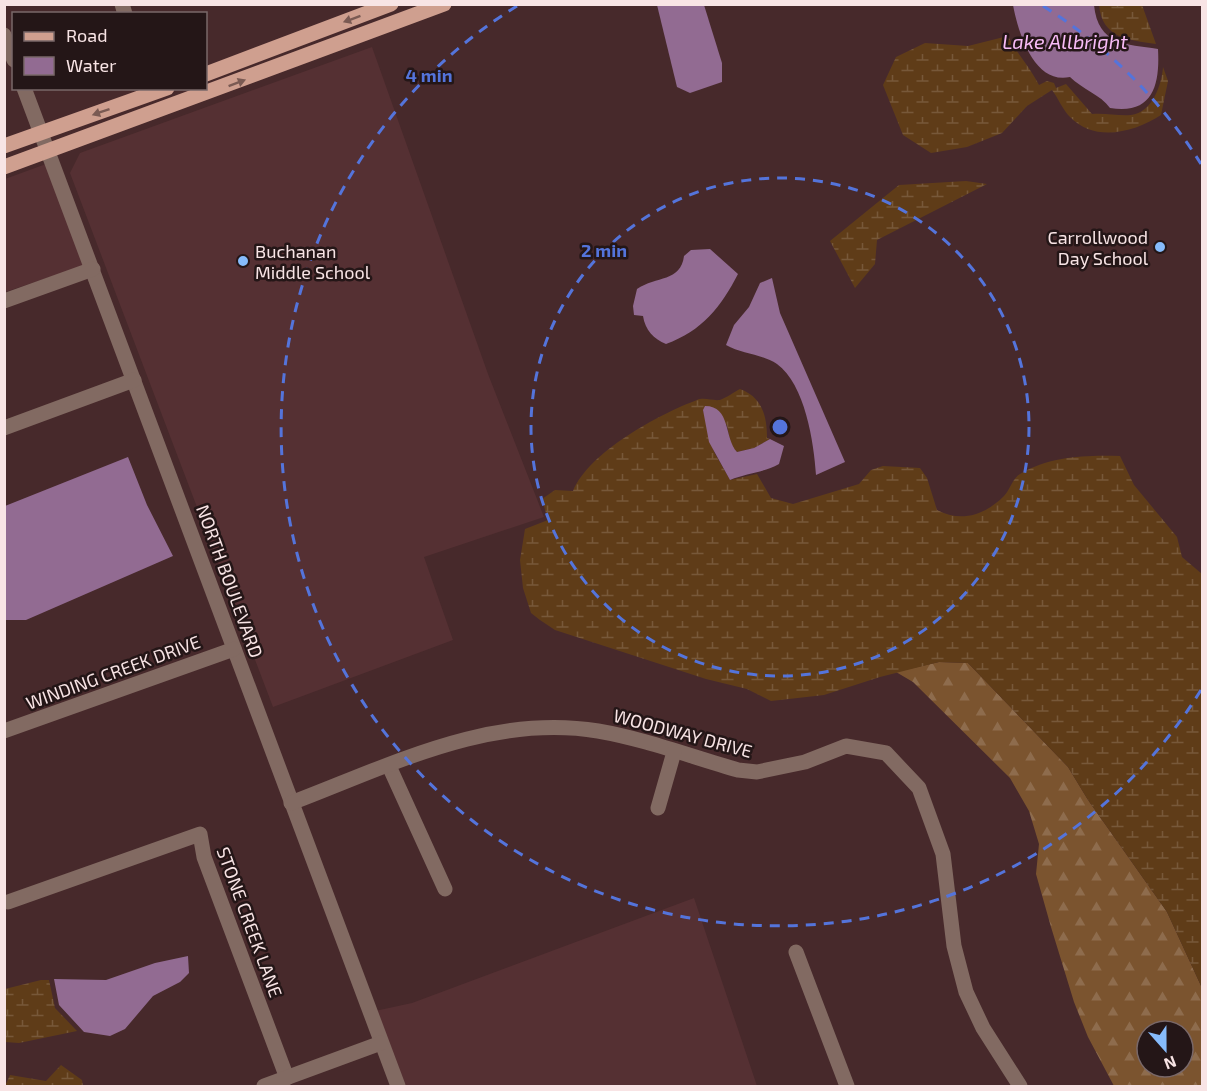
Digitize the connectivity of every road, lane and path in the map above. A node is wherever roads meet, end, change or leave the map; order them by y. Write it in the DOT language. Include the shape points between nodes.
graph roads {
  1 [pos="391,4"];
  2 [pos="444,4"];
  3 [pos="326,29"];
  4 [pos="4,35"];
  5 [pos="333,46"];
  6 [pos="12,55"];
  7 [pos="207,74"];
  8 [pos="25,90"];
  9 [pos="159,90"];
  10 [pos="163,111"];
  11 [pos="40,133"];
  12 [pos="4,146"];
  13 [pos="47,152"];
  14 [pos="4,167"];
  15 [pos="93,269"];
  16 [pos="4,301"];
  17 [pos="134,380"];
  18 [pos="4,428"];
  19 [pos="234,649"];
  20 [pos="4,731"];
  21 [pos="674,752"];
  22 [pos="389,766"];
  23 [pos="291,803"];
  24 [pos="658,808"];
  25 [pos="445,889"];
  26 [pos="8,902"];
  27 [pos="796,952"];
  28 [pos="381,1042"];
  29 [pos="287,1078"];
  30 [pos="264,1086"];
  31 [pos="398,1086"];
  32 [pos="847,1086"];
  33 [pos="1020,1086"];
  1 -- 3 [label="main road, one-way"];
  2 -- 5 [label="main road"];
  3 -- 5 [label="street"];
  3 -- 7 [label="main road"];
  4 -- 6 [label="street"];
  10 -- 5 [label="main road, one-way"];
  8 -- 11 [label="street, NORTH BOULEVARD"];
  9 -- 10 [label="street"];
  9 -- 11 [label="main road, one-way"];
  10 -- 13 [label="main road"];
  11 -- 12 [label="main road"];
  11 -- 13 [label="street, NORTH BOULEVARD"];
  13 -- 14 [label="main road"];
  13 -- 15 [label="street, NORTH BOULEVARD"];
  15 -- 16 [label="street"];
  15 -- 17 [label="street, NORTH BOULEVARD"];
  17 -- 18 [label="street"];
  17 -- 19 [label="street, NORTH BOULEVARD"];
  19 -- 20 [label="street, WINDING CREEK DRIVE"];
  19 -- 23 [label="street, NORTH BOULEVARD"];
  21 -- 22 [label="street, WOODWAY DRIVE" via="598,731 532,726 470,736"];
  21 -- 24 [label="street"];
  21 -- 33 [label="street, WOODWAY DRIVE" via="757,772 805,762 846,746 886,753 919,788 943,854 954,946 966,992 983,1028"];
  22 -- 23 [label="street, WOODWAY DRIVE"];
  22 -- 25 [label="street"];
  23 -- 28 [label="street, NORTH BOULEVARD"];
  26 -- 29 [label="street, STONE CREEK LANE" via="200,834 204,857"];
  27 -- 32 [label="street"];
  28 -- 29 [label="street"];
  28 -- 31 [label="street, NORTH BOULEVARD"];
  29 -- 30 [label="street"];
}
